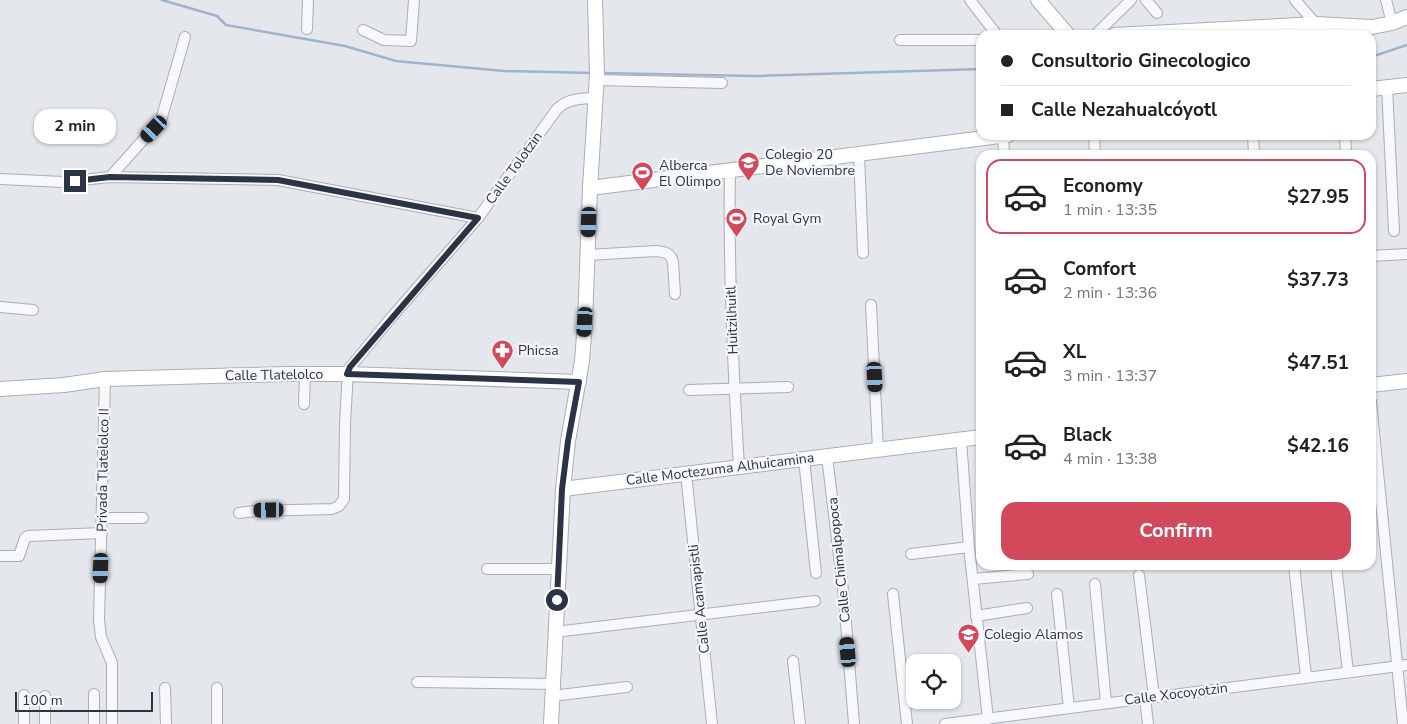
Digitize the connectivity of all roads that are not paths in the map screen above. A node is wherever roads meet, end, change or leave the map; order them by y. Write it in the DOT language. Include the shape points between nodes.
graph roads {
  1 [pos="308,0"];
  2 [pos="414,0"];
  3 [pos="595,0"];
  4 [pos="970,0"];
  5 [pos="1038,0"];
  6 [pos="1131,0"];
  7 [pos="1146,0"];
  8 [pos="1294,0"];
  9 [pos="1385,0"];
  10 [pos="1157,12"];
  11 [pos="1407,17"];
  12 [pos="1392,23"];
  13 [pos="1316,24"];
  14 [pos="307,29"];
  15 [pos="363,30"];
  16 [pos="993,30"];
  17 [pos="1064,30"];
  18 [pos="1099,30"];
  19 [pos="1206,30"];
  20 [pos="185,37"];
  21 [pos="900,40"];
  22 [pos="976,40"];
  23 [pos="597,75"];
  24 [pos="722,83"];
  25 [pos="1407,85"];
  26 [pos="1387,87"];
  27 [pos="1376,88"];
  28 [pos="596,98"];
  29 [pos="976,140"];
  30 [pos="859,155"];
  31 [pos="730,172"];
  32 [pos="110,177"];
  33 [pos="0,179"];
  34 [pos="590,188"];
  35 [pos="478,218"];
  36 [pos="1394,232"];
  37 [pos="863,253"];
  38 [pos="1407,254"];
  39 [pos="588,255"];
  40 [pos="1376,256"];
  41 [pos="675,294"];
  42 [pos="871,305"];
  43 [pos="0,307"];
  44 [pos="33,310"];
  45 [pos="305,374"];
  46 [pos="347,374"];
  47 [pos="105,379"];
  48 [pos="1407,381"];
  49 [pos="579,382"];
  50 [pos="1376,384"];
  51 [pos="788,387"];
  52 [pos="0,389"];
  53 [pos="734,389"];
  54 [pos="689,390"];
  55 [pos="304,404"];
  56 [pos="976,438"];
  57 [pos="960,440"];
  58 [pos="1376,443"];
  59 [pos="878,450"];
  60 [pos="827,456"];
  61 [pos="804,459"];
  62 [pos="739,467"];
  63 [pos="686,473"];
  64 [pos="562,489"];
  65 [pos="239,513"];
  66 [pos="102,518"];
  67 [pos="143,518"];
  68 [pos="102,533"];
  69 [pos="969,547"];
  70 [pos="911,554"];
  71 [pos="0,556"];
  72 [pos="486,569"];
  73 [pos="559,569"];
  74 [pos="1295,570"];
  75 [pos="1337,570"];
  76 [pos="816,573"];
  77 [pos="1028,574"];
  78 [pos="1139,575"];
  79 [pos="973,579"];
  80 [pos="1095,584"];
  81 [pos="893,594"];
  82 [pos="1058,594"];
  83 [pos="815,601"];
  84 [pos="1027,608"];
  85 [pos="701,616"];
  86 [pos="976,616"];
  87 [pos="556,632"];
  88 [pos="793,661"];
  89 [pos="1403,665"];
  90 [pos="1348,672"];
  91 [pos="1306,677"];
  92 [pos="417,682"];
  93 [pos="165,688"];
  94 [pos="217,688"];
  95 [pos="627,688"];
  96 [pos="553,690"];
  97 [pos="94,694"];
  98 [pos="24,695"];
  99 [pos="45,696"];
  100 [pos="1150,698"];
  101 [pos="1106,704"];
  102 [pos="1069,708"];
  103 [pos="988,718"];
  104 [pos="1024,720"];
  105 [pos="973,723"];
  106 [pos="24,724"];
  107 [pos="45,724"];
  108 [pos="94,724"];
  109 [pos="112,724"];
  110 [pos="166,724"];
  111 [pos="217,724"];
  112 [pos="551,724"];
  113 [pos="712,724"];
  114 [pos="800,724"];
  115 [pos="854,724"];
  116 [pos="907,724"];
  117 [pos="945,724"];
  118 [pos="1148,724"];
  119 [pos="1403,724"];
  1 -- 14 [label="street"];
  2 -- 15 [label="street" via="411,41 384,40"];
  3 -- 23 [label="main road"];
  4 -- 16 [label="street"];
  5 -- 17 [label="main road"];
  6 -- 18 [label="street"];
  7 -- 10 [label="street"];
  8 -- 13 [label="street"];
  9 -- 12 [label="street"];
  11 -- 12 [label="main road"];
  12 -- 13 [label="main road" via="1372,26"];
  13 -- 19 [label="main road"];
  20 -- 32 [label="street" via="161,120"];
  21 -- 22 [label="street"];
  23 -- 24 [label="street"];
  23 -- 28 [label="main road"];
  25 -- 26 [label="main road"];
  26 -- 27 [label="main road"];
  26 -- 36 [label="street"];
  28 -- 34 [label="main road"];
  28 -- 35 [label="street, Calle Tolotzin" via="571,100 557,109"];
  29 -- 30 [label="main road"];
  30 -- 31 [label="main road"];
  30 -- 37 [label="street"];
  31 -- 34 [label="main road"];
  31 -- 53 [label="street, Huitzilhuitl"];
  32 -- 33 [label="street" via="63,182"];
  32 -- 35 [label="street" via="278,180"];
  34 -- 39 [label="main road"];
  35 -- 46 [label="street, Calle Tolotzin"];
  38 -- 40 [label="street"];
  39 -- 41 [label="street" via="666,252 672,257"];
  39 -- 49 [label="main road"];
  42 -- 59 [label="street"];
  43 -- 44 [label="street"];
  45 -- 46 [label="main road, Calle Tlatelolco"];
  45 -- 47 [label="main road, Calle Tlatelolco"];
  45 -- 55 [label="street"];
  46 -- 49 [label="main road, Calle Tlatelolco"];
  46 -- 65 [label="street" via="342,503 336,508 323,510"];
  47 -- 52 [label="main road, Calle Tlatelolco"];
  47 -- 66 [label="street, Privada Tlatelolco II"];
  48 -- 50 [label="main road"];
  49 -- 64 [label="main road"];
  51 -- 53 [label="street"];
  53 -- 54 [label="street"];
  53 -- 62 [label="street, Huitzilhuitl"];
  56 -- 57 [label="main road, Calle Moctezuma Alhuicamina"];
  57 -- 59 [label="main road, Calle Moctezuma Alhuicamina"];
  57 -- 69 [label="street"];
  58 -- 89 [label="street"];
  59 -- 60 [label="main road, Calle Moctezuma Alhuicamina"];
  60 -- 61 [label="main road, Calle Moctezuma Alhuicamina"];
  60 -- 115 [label="street, Calle Chimalpopoca" via="844,598"];
  61 -- 62 [label="main road, Calle Moctezuma Alhuicamina"];
  61 -- 76 [label="street"];
  62 -- 63 [label="main road, Calle Moctezuma Alhuicamina"];
  63 -- 64 [label="main road, Calle Moctezuma Alhuicamina"];
  63 -- 85 [label="street, Calle Acamapistli"];
  64 -- 73 [label="main road"];
  66 -- 67 [label="street"];
  66 -- 68 [label="street, Privada Tlatelolco II"];
  68 -- 71 [label="street" via="28,536 19,556"];
  68 -- 109 [label="street, Privada Tlatelolco II" via="99,620 101,637 112,664"];
  69 -- 70 [label="street"];
  69 -- 79 [label="street"];
  72 -- 73 [label="street"];
  73 -- 87 [label="main road"];
  74 -- 91 [label="street"];
  75 -- 90 [label="street"];
  77 -- 79 [label="street"];
  78 -- 100 [label="street"];
  79 -- 86 [label="street"];
  80 -- 101 [label="street"];
  81 -- 116 [label="street"];
  82 -- 102 [label="street"];
  83 -- 85 [label="street"];
  84 -- 86 [label="street"];
  85 -- 87 [label="street"];
  85 -- 113 [label="street, Calle Acamapistli"];
  86 -- 103 [label="street"];
  87 -- 96 [label="main road"];
  88 -- 114 [label="street"];
  89 -- 90 [label="street, Calle Xocoyotzin"];
  89 -- 119 [label="street"];
  90 -- 91 [label="street, Calle Xocoyotzin"];
  91 -- 100 [label="street, Calle Xocoyotzin"];
  92 -- 96 [label="street"];
  93 -- 110 [label="street"];
  94 -- 111 [label="street"];
  95 -- 96 [label="street"];
  96 -- 112 [label="main road"];
  97 -- 108 [label="street"];
  98 -- 106 [label="street"];
  99 -- 107 [label="street"];
  100 -- 101 [label="street, Calle Xocoyotzin"];
  100 -- 118 [label="street"];
  101 -- 102 [label="street, Calle Xocoyotzin"];
  102 -- 104 [label="street, Calle Xocoyotzin"];
  103 -- 104 [label="street, Calle Xocoyotzin"];
  103 -- 105 [label="street, Calle Xocoyotzin"];
  105 -- 117 [label="street, Calle Xocoyotzin"];
}
